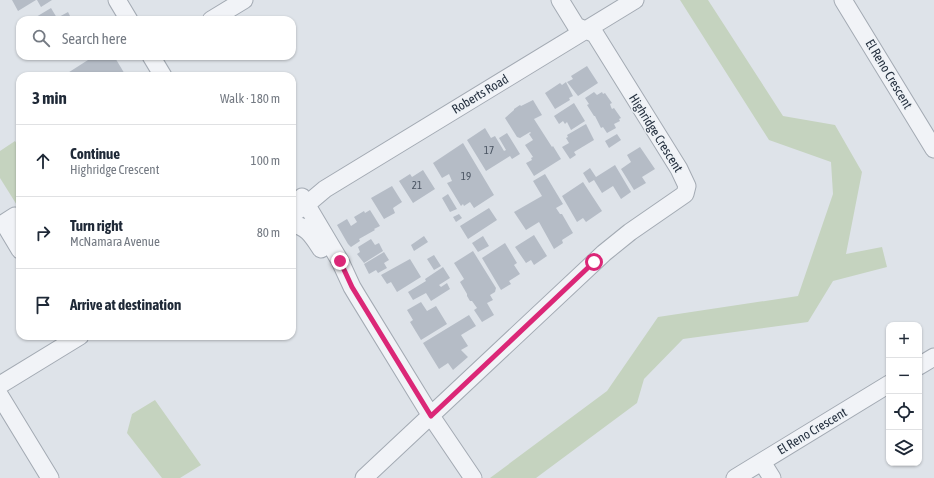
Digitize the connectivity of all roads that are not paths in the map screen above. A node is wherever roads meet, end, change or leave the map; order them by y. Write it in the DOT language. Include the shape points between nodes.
graph roads {
  1 [pos="117,0"];
  2 [pos="244,0"];
  3 [pos="560,0"];
  4 [pos="634,0"];
  5 [pos="843,0"];
  6 [pos="127,16"];
  7 [pos="218,16"];
  8 [pos="586,30"];
  9 [pos="153,60"];
  10 [pos="161,72"];
  11 [pos="934,148"];
  12 [pos="298,205"];
  13 [pos="16,218"];
  14 [pos="296,225"];
  15 [pos="16,243"];
  16 [pos="354,291"];
  17 [pos="71,340"];
  18 [pos="934,357"];
  19 [pos="922,364"];
  20 [pos="0,385"];
  21 [pos="886,386"];
  22 [pos="0,396"];
  23 [pos="431,416"];
  24 [pos="762,462"];
  25 [pos="50,478"];
  26 [pos="364,478"];
  27 [pos="473,478"];
  28 [pos="735,478"];
  29 [pos="772,478"];
  1 -- 6 [label="street"];
  2 -- 7 [label="street"];
  3 -- 8 [label="street, Highridge Crescent" via="576,26"];
  4 -- 8 [label="street, Roberts Road"];
  5 -- 11 [label="street, El Reno Crescent"];
  8 -- 12 [label="street, Roberts Road"];
  8 -- 23 [label="street, Highridge Crescent" via="595,34 679,170 687,186 685,194 604,253"];
  9 -- 10 [label="street"];
  12 -- 16 [label="street" via="340,261"];
  13 -- 15 [label="street" via="4,223"];
  14 -- 16 [label="street" via="311,233 337,275"];
  16 -- 23 [label="street"];
  17 -- 20 [label="street"];
  18 -- 19 [label="street"];
  21 -- 24 [label="street, El Reno Crescent"];
  22 -- 25 [label="street"];
  23 -- 26 [label="street, Highridge Crescent"];
  23 -- 27 [label="street"];
  24 -- 28 [label="street, El Reno Crescent"];
  24 -- 29 [label="street"];
}
